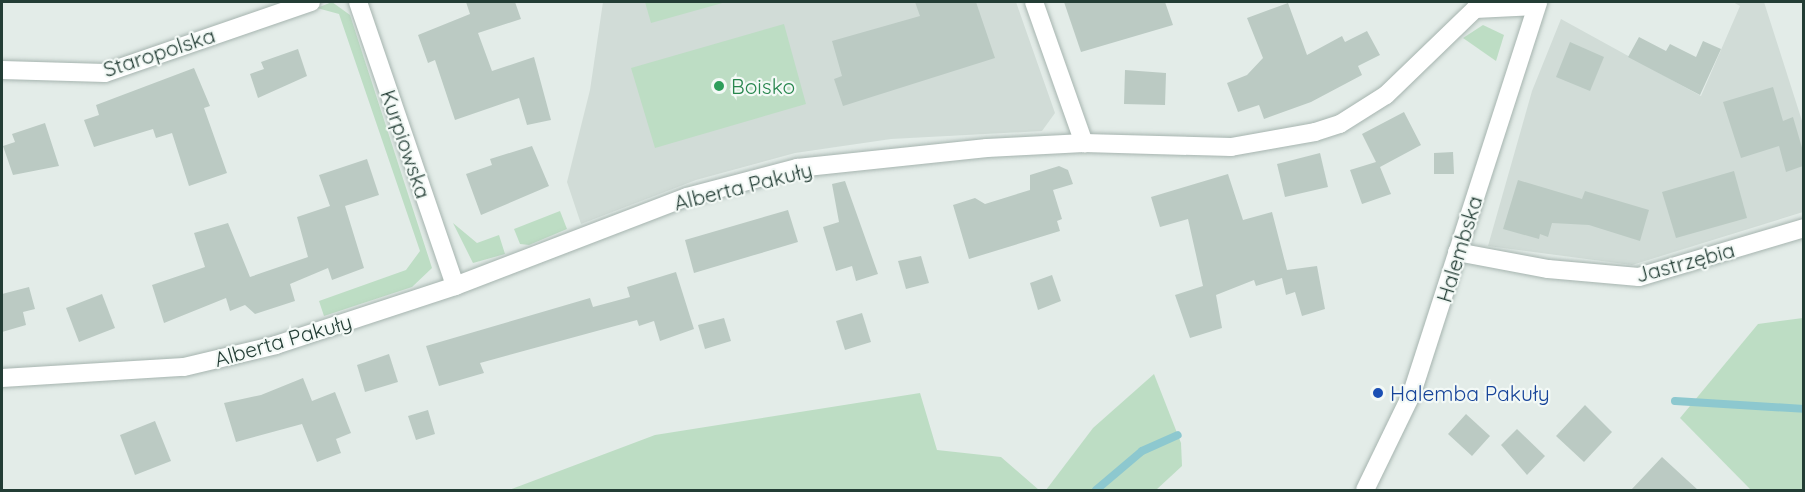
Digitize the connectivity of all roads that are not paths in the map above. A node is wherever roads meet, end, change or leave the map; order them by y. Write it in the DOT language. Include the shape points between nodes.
graph roads {
  1 [pos="311,2"];
  2 [pos="358,2"];
  3 [pos="1034,2"];
  4 [pos="1537,4"];
  5 [pos="2,70"];
  6 [pos="1084,143"];
  7 [pos="1803,228"];
  8 [pos="1457,252"];
  9 [pos="455,286"];
  10 [pos="2,378"];
  11 [pos="1365,490"];
  1 -- 5 [label="street, Staropolska" via="105,73"];
  2 -- 9 [label="street, Kurpiowska"];
  3 -- 6 [label="street"];
  4 -- 6 [label="street, Alberta Pakuły" via="1474,9 1386,95 1340,124 1315,132 1230,147"];
  4 -- 8 [label="street, Halembska"];
  6 -- 9 [label="street, Alberta Pakuły" via="987,148 797,168 687,197"];
  7 -- 8 [label="street, Jastrzębia" via="1639,277 1548,269"];
  8 -- 11 [label="street, Halembska" via="1403,415"];
  9 -- 10 [label="street, Alberta Pakuły" via="317,334 184,368"];
}
